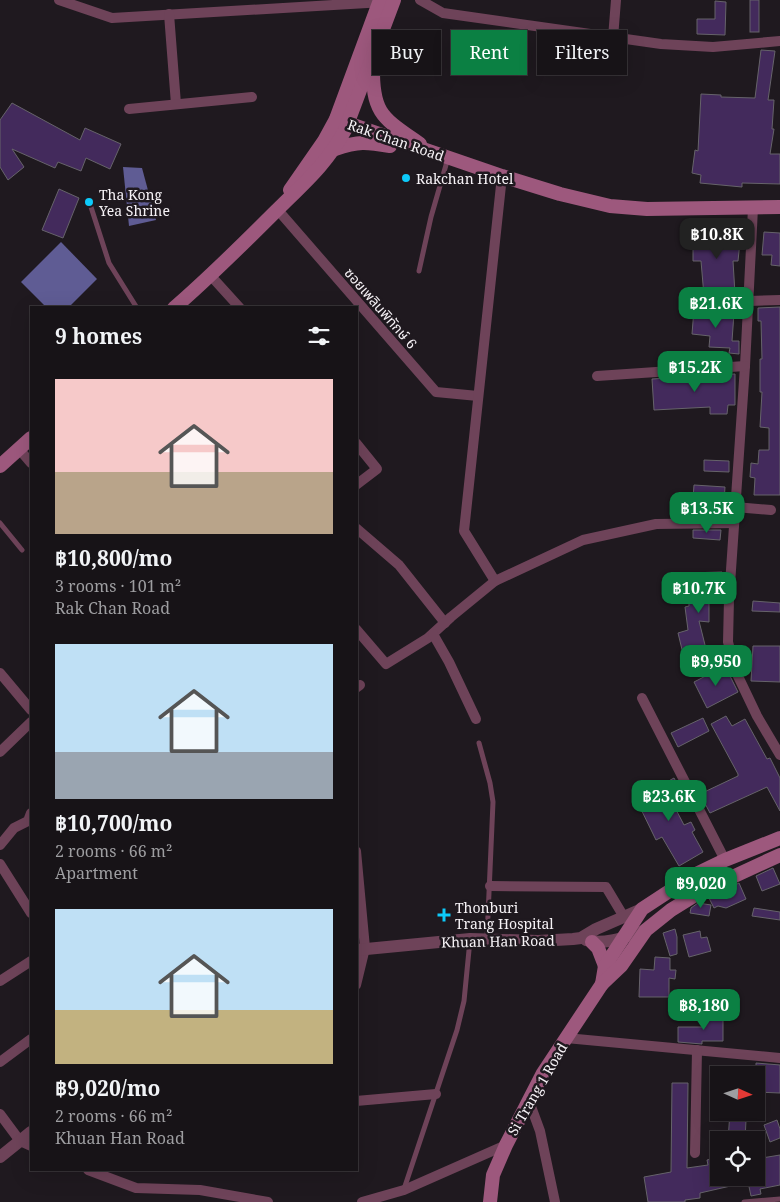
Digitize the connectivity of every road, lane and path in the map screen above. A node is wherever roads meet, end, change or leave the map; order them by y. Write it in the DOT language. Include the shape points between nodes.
graph roads {
  1 [pos="59,0"];
  2 [pos="90,0"];
  3 [pos="420,0"];
  4 [pos="616,0"];
  5 [pos="387,1"];
  6 [pos="90,11"];
  7 [pos="169,14"];
  8 [pos="379,30"];
  9 [pos="559,30"];
  10 [pos="614,30"];
  11 [pos="627,40"];
  12 [pos="780,41"];
  13 [pos="372,57"];
  14 [pos="372,75"];
  15 [pos="252,97"];
  16 [pos="176,104"];
  17 [pos="129,109"];
  18 [pos="342,122"];
  19 [pos="335,149"];
  20 [pos="433,153"];
  21 [pos="448,158"];
  22 [pos="502,176"];
  23 [pos="91,207"];
  24 [pos="780,207"];
  25 [pos="753,208"];
  26 [pos="278,210"];
  27 [pos="419,271"];
  28 [pos="210,276"];
  29 [pos="780,300"];
  30 [pos="748,301"];
  31 [pos="135,306"];
  32 [pos="176,306"];
  33 [pos="238,306"];
  34 [pos="745,366"];
  35 [pos="597,376"];
  36 [pos="478,396"];
  37 [pos="30,439"];
  38 [pos="358,445"];
  39 [pos="19,449"];
  40 [pos="30,462"];
  41 [pos="0,466"];
  42 [pos="358,483"];
  43 [pos="735,507"];
  44 [pos="771,510"];
  45 [pos="0,523"];
  46 [pos="734,523"];
  47 [pos="358,530"];
  48 [pos="22,550"];
  49 [pos="495,582"];
  50 [pos="445,623"];
  51 [pos="358,632"];
  52 [pos="433,634"];
  53 [pos="0,673"];
  54 [pos="642,698"];
  55 [pos="30,709"];
  56 [pos="476,719"];
  57 [pos="30,723"];
  58 [pos="479,743"];
  59 [pos="0,752"];
  60 [pos="780,755"];
  61 [pos="30,816"];
  62 [pos="780,838"];
  63 [pos="0,845"];
  64 [pos="780,855"];
  65 [pos="725,860"];
  66 [pos="0,864"];
  67 [pos="490,886"];
  68 [pos="358,890"];
  69 [pos="642,909"];
  70 [pos="30,911"];
  71 [pos="624,917"];
  72 [pos="646,930"];
  73 [pos="624,938"];
  74 [pos="470,939"];
  75 [pos="487,939"];
  76 [pos="586,940"];
  77 [pos="361,949"];
  78 [pos="30,962"];
  79 [pos="605,966"];
  80 [pos="358,971"];
  81 [pos="0,980"];
  82 [pos="602,984"];
  83 [pos="566,1038"];
  84 [pos="30,1040"];
  85 [pos="697,1050"];
  86 [pos="780,1058"];
  87 [pos="0,1062"];
  88 [pos="436,1094"];
  89 [pos="358,1101"];
  90 [pos="529,1101"];
  91 [pos="0,1114"];
  92 [pos="26,1144"];
  93 [pos="506,1145"];
  94 [pos="695,1153"];
  95 [pos="0,1157"];
  96 [pos="91,1171"];
  97 [pos="404,1190"];
  98 [pos="780,1199"];
  99 [pos="268,1202"];
  100 [pos="362,1202"];
  101 [pos="490,1202"];
  102 [pos="555,1202"];
  103 [pos="744,1202"];
  1 -- 6 [label="street"];
  2 -- 6 [label="street"];
  3 -- 9 [label="street" via="443,13"];
  4 -- 10 [label="street"];
  5 -- 7 [label="street"];
  5 -- 8 [label="main road"];
  5 -- 18 [label="main road"];
  6 -- 7 [label="street" via="112,18"];
  7 -- 16 [label="street"];
  11 -- 12 [label="street" via="713,46"];
  13 -- 18 [label="main road"];
  14 -- 20 [label="main road" via="377,105 386,120"];
  15 -- 16 [label="street"];
  16 -- 17 [label="street"];
  18 -- 19 [label="main road"];
  18 -- 20 [label="main road, Rak Chan Road"];
  18 -- 26 [label="main road" via="324,141"];
  19 -- 20 [label="main road" via="355,143 370,143"];
  19 -- 26 [label="main road"];
  20 -- 21 [label="main road, Rak Chan Road"];
  21 -- 22 [label="main road, Rak Chan Road"];
  21 -- 27 [label="lane"];
  22 -- 25 [label="main road, Rak Chan Road" via="610,206"];
  22 -- 36 [label="street"];
  23 -- 31 [label="lane" via="109,263"];
  24 -- 25 [label="main road, Rak Chan Road"];
  25 -- 30 [label="street"];
  26 -- 28 [label="main road"];
  26 -- 36 [label="street, ซอยเพลินพิทักษ์ 6" via="436,392"];
  28 -- 32 [label="main road"];
  28 -- 33 [label="street"];
  29 -- 30 [label="street"];
  30 -- 34 [label="street"];
  34 -- 35 [label="street"];
  34 -- 43 [label="street"];
  36 -- 49 [label="street" via="464,531"];
  37 -- 39 [label="main road"];
  38 -- 42 [label="street" via="377,469"];
  39 -- 40 [label="street"];
  39 -- 41 [label="main road"];
  43 -- 44 [label="street"];
  43 -- 46 [label="street"];
  45 -- 48 [label="lane"];
  46 -- 49 [label="street" via="656,524 622,530 583,540"];
  46 -- 60 [label="street" via="728,642 736,672"];
  47 -- 50 [label="street" via="399,565"];
  49 -- 50 [label="street"];
  50 -- 52 [label="street"];
  51 -- 52 [label="street" via="386,664"];
  52 -- 56 [label="street"];
  53 -- 55 [label="street"];
  54 -- 65 [label="street"];
  57 -- 59 [label="street"];
  58 -- 67 [label="lane" via="493,802"];
  61 -- 63 [label="street"];
  62 -- 65 [label="main road, Khuan Han Road"];
  64 -- 72 [label="main road, Khuan Han Road" via="700,892"];
  65 -- 69 [label="main road, Khuan Han Road" via="694,875"];
  66 -- 70 [label="street"];
  67 -- 71 [label="street" via="606,887"];
  67 -- 75 [label="lane"];
  68 -- 77 [label="street"];
  69 -- 71 [label="street, Khuan Han Road"];
  69 -- 73 [label="main road, Si Trang 1 Road"];
  71 -- 76 [label="street, Khuan Han Road" via="596,929"];
  72 -- 73 [label="street, Khuan Han Road"];
  72 -- 82 [label="main road, Si Trang 1 Road" via="621,966"];
  73 -- 76 [label="street, Khuan Han Road"];
  73 -- 79 [label="main road, Si Trang 1 Road"];
  74 -- 75 [label="street, Khuan Han Road"];
  74 -- 77 [label="street, Khuan Han Road"];
  74 -- 88 [label="lane" via="464,1001"];
  75 -- 76 [label="street, Khuan Han Road"];
  76 -- 79 [label="main road" via="598,948"];
  77 -- 80 [label="street"];
  78 -- 81 [label="street"];
  79 -- 82 [label="main road, Si Trang 1 Road"];
  82 -- 83 [label="main road, Si Trang 1 Road"];
  83 -- 85 [label="street"];
  83 -- 90 [label="main road, Si Trang 1 Road"];
  84 -- 87 [label="street"];
  85 -- 86 [label="street"];
  85 -- 94 [label="street"];
  88 -- 89 [label="street"];
  88 -- 97 [label="lane"];
  90 -- 93 [label="main road, Si Trang 1 Road"];
  90 -- 102 [label="street" via="540,1131"];
  91 -- 92 [label="street"];
  92 -- 95 [label="street"];
  93 -- 97 [label="street"];
  93 -- 101 [label="main road, Si Trang 1 Road" via="493,1176"];
  96 -- 99 [label="street" via="136,1188 200,1190"];
  97 -- 100 [label="street"];
  98 -- 103 [label="lane"];
}
